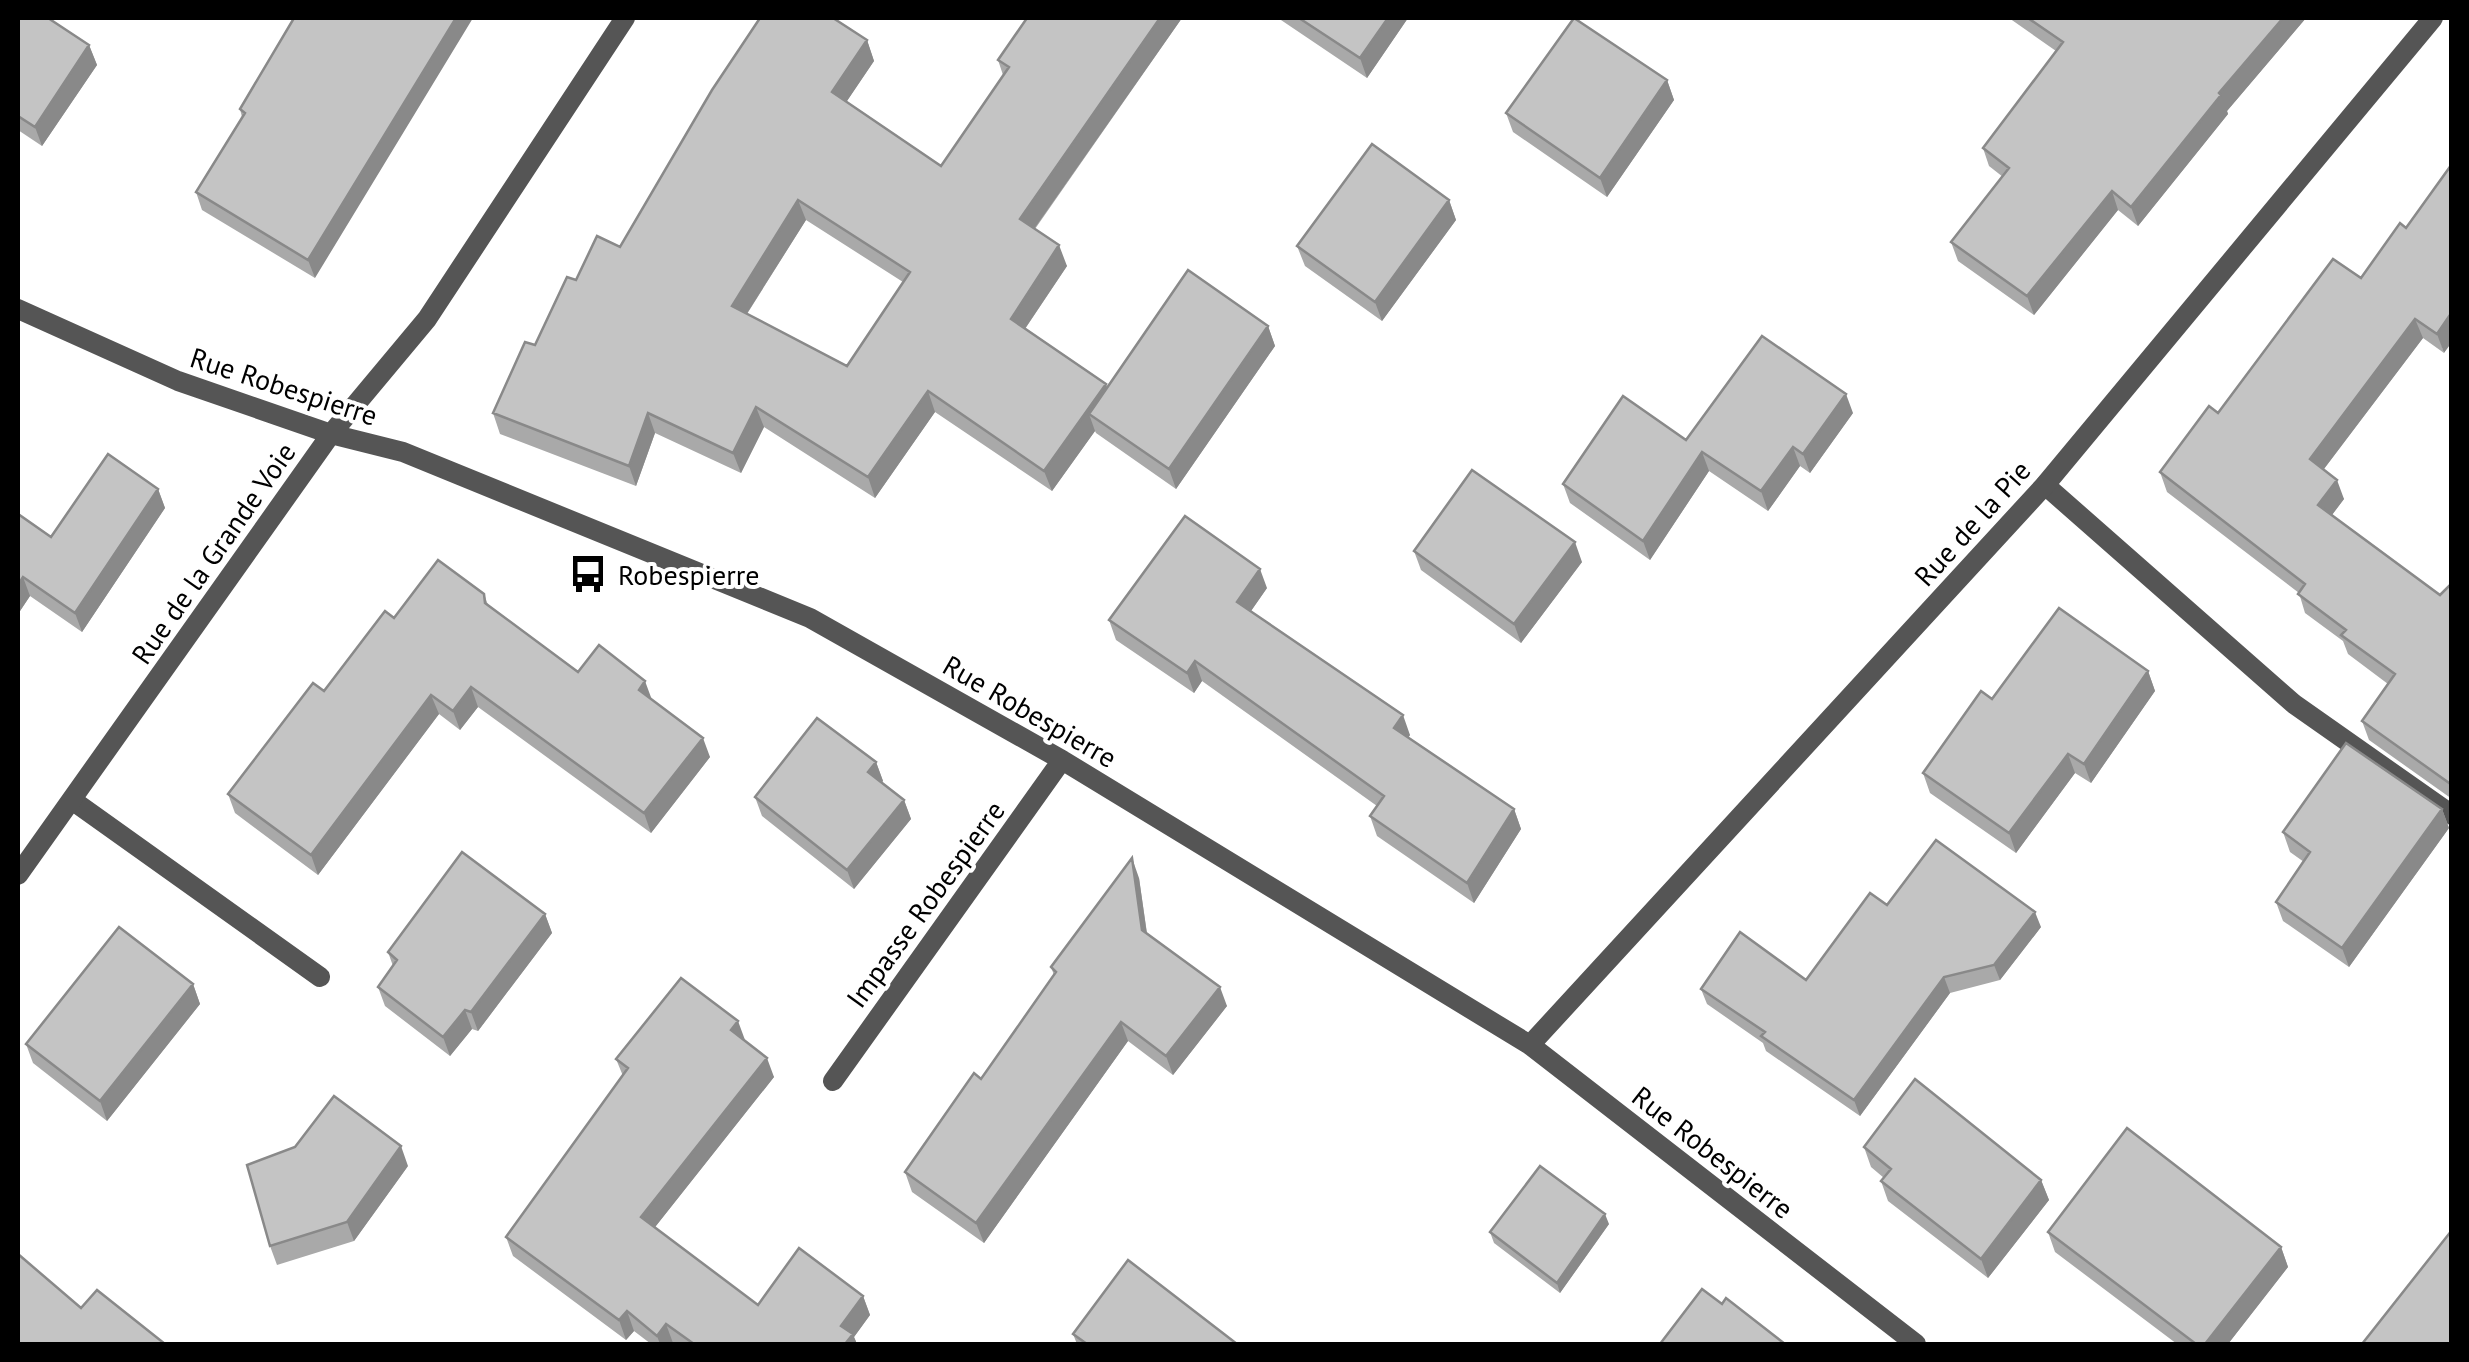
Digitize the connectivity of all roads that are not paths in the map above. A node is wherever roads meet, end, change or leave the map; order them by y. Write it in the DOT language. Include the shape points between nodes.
graph roads {
  1 [pos="625,18"];
  2 [pos="2433,18"];
  3 [pos="18,309"];
  4 [pos="331,434"];
  5 [pos="2046,485"];
  6 [pos="1062,760"];
  7 [pos="72,800"];
  8 [pos="2452,815"];
  9 [pos="18,875"];
  10 [pos="320,977"];
  11 [pos="1530,1045"];
  12 [pos="833,1081"];
  13 [pos="1916,1344"];
  1 -- 4 [label="street, Rue de la Grande Voie" via="428,319"];
  2 -- 5 [label="street, Rue de la Pie"];
  3 -- 4 [label="street, Rue Robespierre" via="178,381"];
  4 -- 6 [label="street, Rue Robespierre" via="404,452 810,618"];
  4 -- 7 [label="street, Rue de la Grande Voie"];
  5 -- 8 [label="street" via="2294,704"];
  5 -- 11 [label="street, Rue de la Pie"];
  6 -- 11 [label="street, Rue Robespierre"];
  6 -- 12 [label="street, Impasse Robespierre"];
  7 -- 9 [label="street, Rue de la Grande Voie"];
  7 -- 10 [label="street"];
  11 -- 13 [label="street, Rue Robespierre"];
}
